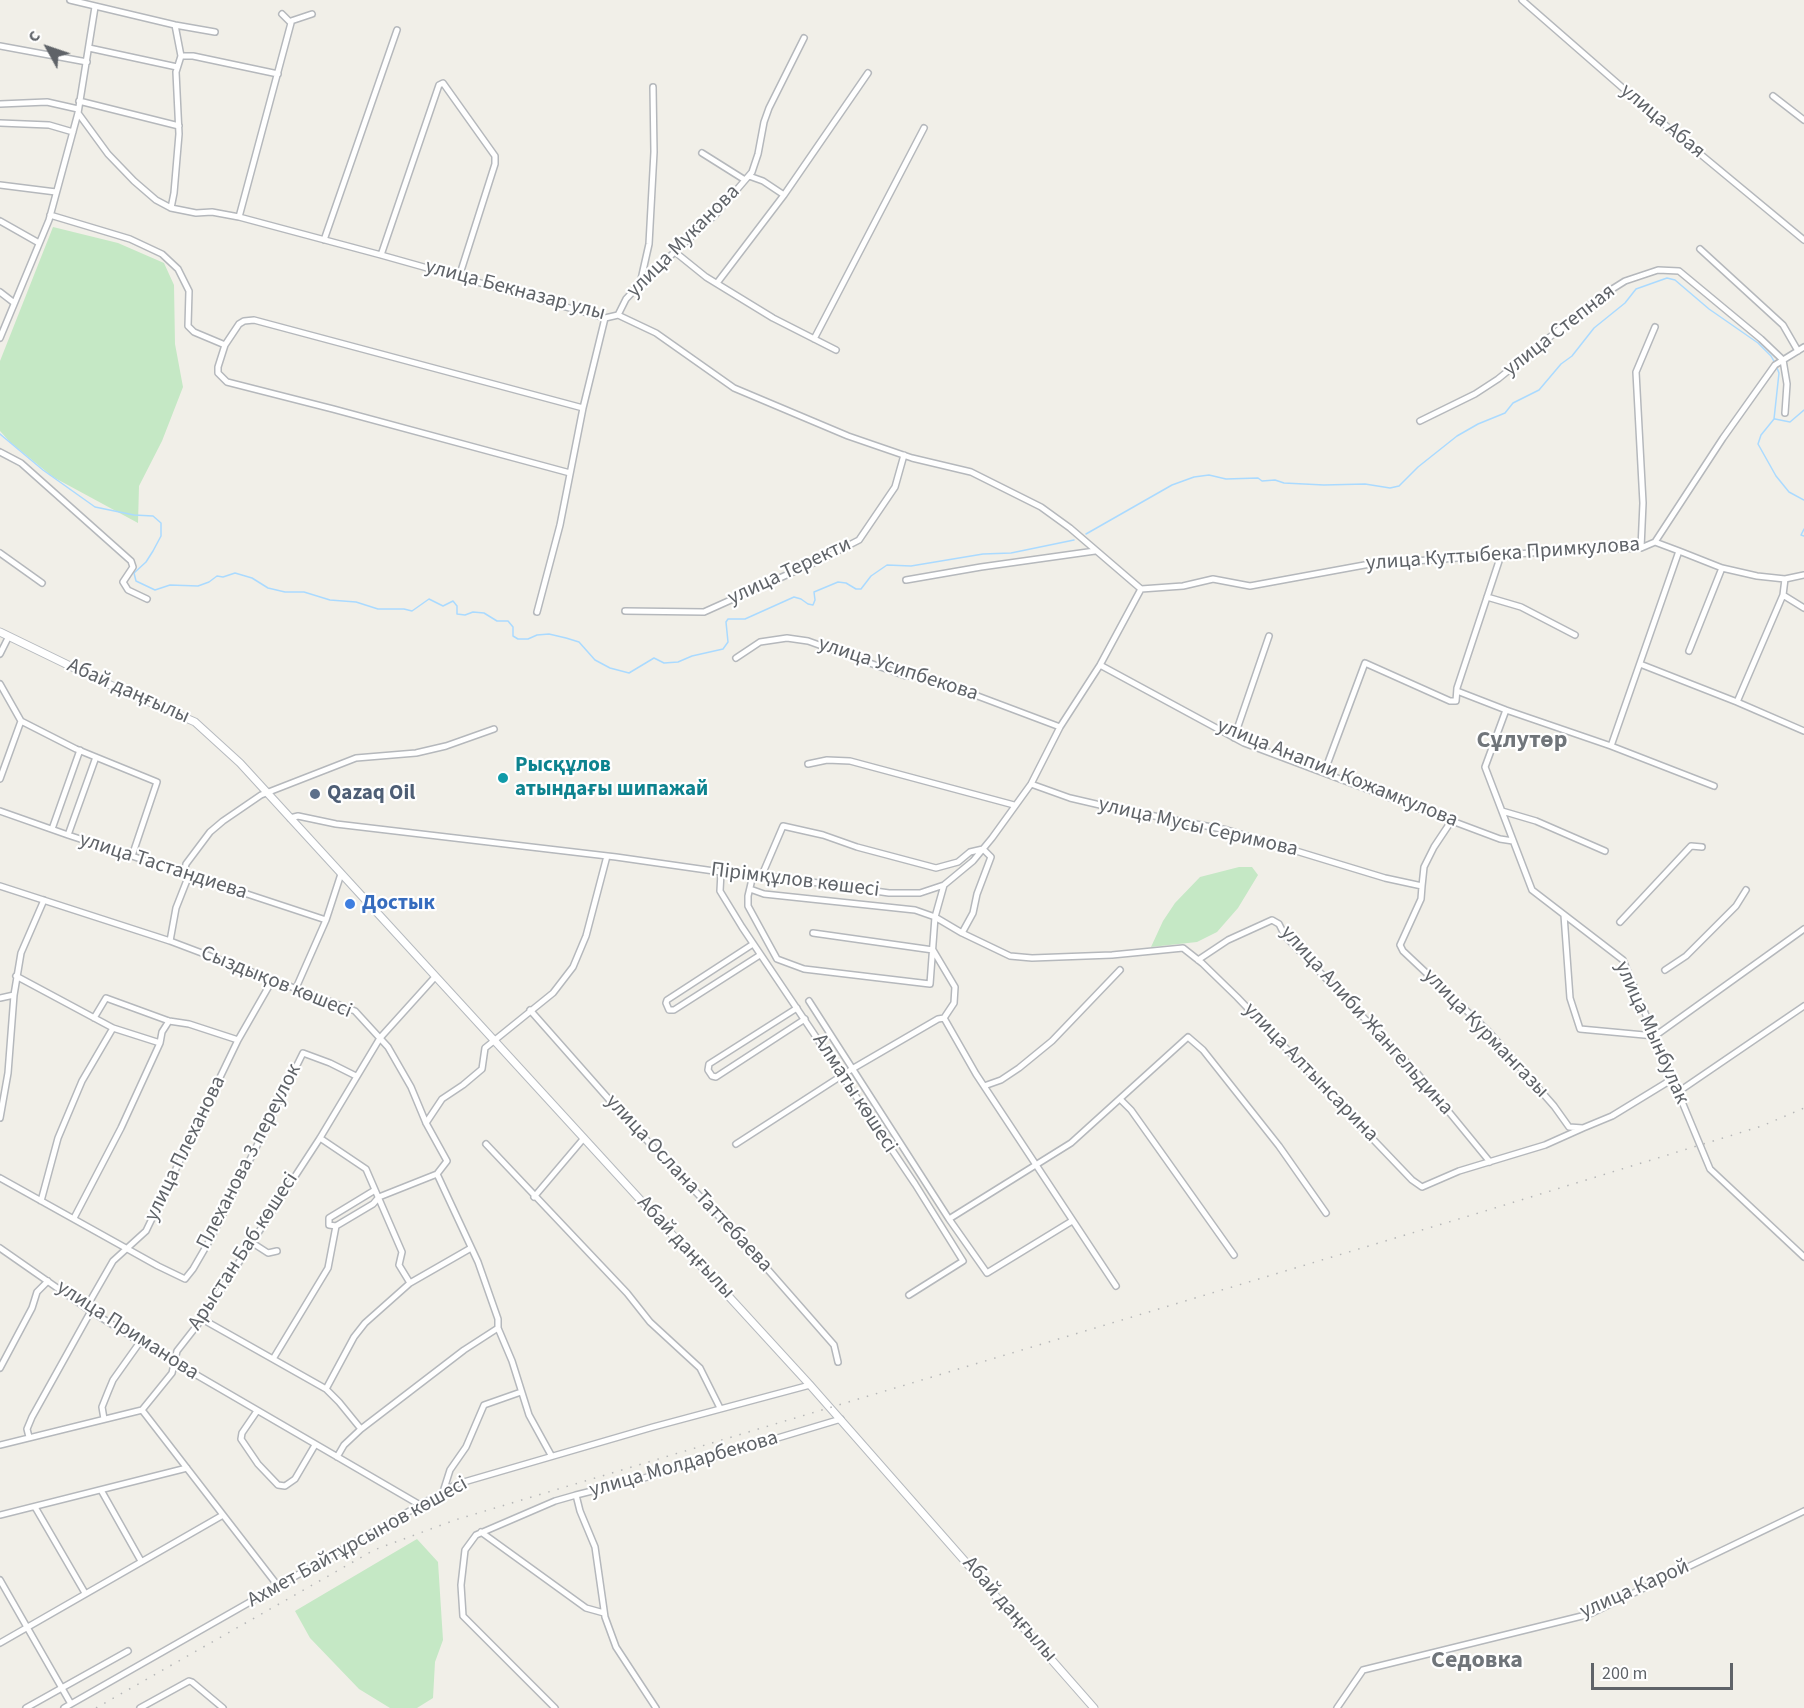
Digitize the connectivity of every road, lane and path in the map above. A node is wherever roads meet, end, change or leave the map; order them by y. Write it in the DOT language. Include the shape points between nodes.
graph roads {
  1 [pos="69,0"];
  2 [pos="1522,0"];
  3 [pos="95,7"];
  4 [pos="282,14"];
  5 [pos="312,14"];
  6 [pos="291,21"];
  7 [pos="175,25"];
  8 [pos="397,30"];
  9 [pos="215,32"];
  10 [pos="804,38"];
  11 [pos="0,46"];
  12 [pos="89,48"];
  13 [pos="181,56"];
  14 [pos="87,62"];
  15 [pos="177,67"];
  16 [pos="868,73"];
  17 [pos="279,74"];
  18 [pos="652,87"];
  19 [pos="1773,96"];
  20 [pos="79,101"];
  21 [pos="0,104"];
  22 [pos="78,111"];
  23 [pos="1804,120"];
  24 [pos="0,123"];
  25 [pos="179,126"];
  26 [pos="924,128"];
  27 [pos="73,132"];
  28 [pos="702,153"];
  29 [pos="747,178"];
  30 [pos="0,185"];
  31 [pos="56,192"];
  32 [pos="784,195"];
  33 [pos="171,208"];
  34 [pos="50,215"];
  35 [pos="239,217"];
  36 [pos="0,221"];
  37 [pos="324,240"];
  38 [pos="1804,240"];
  39 [pos="39,243"];
  40 [pos="1700,249"];
  41 [pos="675,252"];
  42 [pos="381,255"];
  43 [pos="459,276"];
  44 [pos="717,283"];
  45 [pos="640,284"];
  46 [pos="0,292"];
  47 [pos="13,302"];
  48 [pos="618,315"];
  49 [pos="605,318"];
  50 [pos="1655,327"];
  51 [pos="0,338"];
  52 [pos="814,339"];
  53 [pos="225,345"];
  54 [pos="1804,347"];
  55 [pos="836,350"];
  56 [pos="1798,351"];
  57 [pos="1783,360"];
  58 [pos="583,408"];
  59 [pos="1785,412"];
  60 [pos="1420,421"];
  61 [pos="0,452"];
  62 [pos="904,456"];
  63 [pos="570,473"];
  64 [pos="1655,542"];
  65 [pos="1641,548"];
  66 [pos="1095,551"];
  67 [pos="1679,551"];
  68 [pos="0,554"];
  69 [pos="1501,555"];
  70 [pos="1722,567"];
  71 [pos="1804,575"];
  72 [pos="1785,579"];
  73 [pos="906,580"];
  74 [pos="42,583"];
  75 [pos="1141,589"];
  76 [pos="1783,595"];
  77 [pos="1487,597"];
  78 [pos="147,599"];
  79 [pos="1804,608"];
  80 [pos="625,611"];
  81 [pos="537,612"];
  82 [pos="0,632"];
  83 [pos="1575,635"];
  84 [pos="1269,636"];
  85 [pos="8,638"];
  86 [pos="1689,651"];
  87 [pos="0,654"];
  88 [pos="736,658"];
  89 [pos="1640,664"];
  90 [pos="1100,665"];
  91 [pos="0,684"];
  92 [pos="1457,691"];
  93 [pos="1737,702"];
  94 [pos="1506,710"];
  95 [pos="21,721"];
  96 [pos="1060,727"];
  97 [pos="494,729"];
  98 [pos="1804,731"];
  99 [pos="1234,738"];
  100 [pos="1611,746"];
  101 [pos="80,750"];
  102 [pos="96,758"];
  103 [pos="808,765"];
  104 [pos="1324,773"];
  105 [pos="0,778"];
  106 [pos="1031,783"];
  107 [pos="1714,786"];
  108 [pos="269,794"];
  109 [pos="1014,805"];
  110 [pos="0,811"];
  111 [pos="1502,811"];
  112 [pos="290,818"];
  113 [pos="1452,820"];
  114 [pos="52,829"];
  115 [pos="68,835"];
  116 [pos="1513,841"];
  117 [pos="1702,847"];
  118 [pos="983,849"];
  119 [pos="1605,850"];
  120 [pos="132,856"];
  121 [pos="607,856"];
  122 [pos="721,872"];
  123 [pos="187,874"];
  124 [pos="341,874"];
  125 [pos="753,875"];
  126 [pos="762,875"];
  127 [pos="944,885"];
  128 [pos="0,886"];
  129 [pos="1422,886"];
  130 [pos="750,889"];
  131 [pos="1746,890"];
  132 [pos="44,900"];
  133 [pos="1564,915"];
  134 [pos="935,917"];
  135 [pos="326,920"];
  136 [pos="1620,922"];
  137 [pos="1804,929"];
  138 [pos="813,933"];
  139 [pos="962,933"];
  140 [pos="170,942"];
  141 [pos="753,944"];
  142 [pos="933,950"];
  143 [pos="760,955"];
  144 [pos="1198,960"];
  145 [pos="1120,970"];
  146 [pos="1665,970"];
  147 [pos="16,976"];
  148 [pos="435,977"];
  149 [pos="273,979"];
  150 [pos="296,988"];
  151 [pos="14,995"];
  152 [pos="0,998"];
  153 [pos="809,1001"];
  154 [pos="1804,1006"];
  155 [pos="797,1008"];
  156 [pos="530,1010"];
  157 [pos="944,1017"];
  158 [pos="94,1018"];
  159 [pos="805,1019"];
  160 [pos="169,1021"];
  161 [pos="113,1028"];
  162 [pos="1655,1036"];
  163 [pos="380,1038"];
  164 [pos="238,1040"];
  165 [pos="493,1041"];
  166 [pos="160,1043"];
  167 [pos="852,1069"];
  168 [pos="356,1076"];
  169 [pos="841,1076"];
  170 [pos="1671,1076"];
  171 [pos="984,1086"];
  172 [pos="1678,1092"];
  173 [pos="1120,1099"];
  174 [pos="0,1118"];
  175 [pos="426,1123"];
  176 [pos="1583,1128"];
  177 [pos="320,1138"];
  178 [pos="584,1138"];
  179 [pos="486,1144"];
  180 [pos="736,1144"];
  181 [pos="1490,1162"];
  182 [pos="1036,1164"];
  183 [pos="437,1174"];
  184 [pos="0,1178"];
  185 [pos="375,1190"];
  186 [pos="379,1197"];
  187 [pos="534,1197"];
  188 [pos="41,1201"];
  189 [pos="1326,1213"];
  190 [pos="74,1218"];
  191 [pos="950,1219"];
  192 [pos="1072,1221"];
  193 [pos="336,1226"];
  194 [pos="251,1242"];
  195 [pos="471,1248"];
  196 [pos="128,1249"];
  197 [pos="3,1250"];
  198 [pos="277,1251"];
  199 [pos="1234,1255"];
  200 [pos="1804,1257"];
  201 [pos="0,1260"];
  202 [pos="48,1281"];
  203 [pos="411,1283"];
  204 [pos="1116,1286"];
  205 [pos="909,1295"];
  206 [pos="89,1309"];
  207 [pos="202,1319"];
  208 [pos="498,1328"];
  209 [pos="140,1342"];
  210 [pos="273,1359"];
  211 [pos="173,1362"];
  212 [pos="838,1362"];
  213 [pos="0,1368"];
  214 [pos="810,1385"];
  215 [pos="326,1389"];
  216 [pos="521,1392"];
  217 [pos="720,1408"];
  218 [pos="142,1410"];
  219 [pos="257,1411"];
  220 [pos="105,1419"];
  221 [pos="841,1419"];
  222 [pos="361,1430"];
  223 [pos="29,1437"];
  224 [pos="0,1445"];
  225 [pos="315,1445"];
  226 [pos="551,1455"];
  227 [pos="337,1457"];
  228 [pos="187,1468"];
  229 [pos="101,1490"];
  230 [pos="443,1492"];
  231 [pos="576,1495"];
  232 [pos="420,1505"];
  233 [pos="35,1507"];
  234 [pos="1804,1511"];
  235 [pos="0,1515"];
  236 [pos="224,1515"];
  237 [pos="481,1532"];
  238 [pos="141,1561"];
  239 [pos="0,1580"];
  240 [pos="278,1586"];
  241 [pos="85,1593"];
  242 [pos="604,1613"];
  243 [pos="27,1627"];
  244 [pos="0,1643"];
  245 [pos="128,1651"];
  246 [pos="62,1688"];
  247 [pos="71,1704"];
  248 [pos="26,1708"];
  249 [pos="64,1708"];
  250 [pos="140,1708"];
  251 [pos="223,1708"];
  252 [pos="555,1708"];
  253 [pos="656,1708"];
  254 [pos="1094,1708"];
  255 [pos="1337,1708"];
  1 -- 3 [label="street"];
  2 -- 38 [label="street, улица Абая"];
  3 -- 7 [label="street"];
  3 -- 12 [label="street"];
  4 -- 6 [label="street"];
  5 -- 6 [label="street"];
  6 -- 17 [label="street"];
  7 -- 9 [label="street"];
  7 -- 13 [label="street"];
  8 -- 37 [label="street"];
  10 -- 29 [label="street, улица Муканова" via="769,108 756,164"];
  11 -- 14 [label="street"];
  12 -- 14 [label="street"];
  12 -- 15 [label="street"];
  13 -- 15 [label="street"];
  13 -- 17 [label="street"];
  14 -- 20 [label="street"];
  15 -- 25 [label="street"];
  16 -- 32 [label="street"];
  17 -- 35 [label="street"];
  18 -- 45 [label="street" via="650,244"];
  19 -- 23 [label="street"];
  20 -- 22 [label="street"];
  20 -- 25 [label="street"];
  21 -- 22 [label="street" via="47,102"];
  22 -- 27 [label="street"];
  22 -- 33 [label="street, улица Бекназар улы" via="108,154 156,200"];
  24 -- 27 [label="street" via="49,125"];
  25 -- 33 [label="street"];
  26 -- 52 [label="street"];
  27 -- 31 [label="street"];
  28 -- 29 [label="street"];
  29 -- 32 [label="street" via="763,181"];
  29 -- 41 [label="street, улица Муканова"];
  30 -- 31 [label="street"];
  31 -- 34 [label="street"];
  32 -- 44 [label="street"];
  33 -- 35 [label="street, улица Бекназар улы"];
  34 -- 39 [label="street"];
  34 -- 53 [label="street" via="130,239 162,254 178,268 189,291 188,326"];
  35 -- 37 [label="street, улица Бекназар улы"];
  36 -- 39 [label="street"];
  37 -- 42 [label="street, улица Бекназар улы"];
  39 -- 47 [label="street"];
  40 -- 56 [label="street" via="1783,325"];
  41 -- 44 [label="street"];
  41 -- 45 [label="street, улица Муканова"];
  42 -- 43 [label="street, улица Бекназар улы"];
  42 -- 43 [label="street" via="442,83 495,156"];
  43 -- 49 [label="street, улица Бекназар улы"];
  44 -- 52 [label="street"];
  45 -- 48 [label="street, улица Муканова"];
  46 -- 47 [label="street"];
  47 -- 51 [label="street"];
  48 -- 49 [label="street, улица Бекназар улы"];
  48 -- 62 [label="street, улица Бекназар улы" via="656,333 726,384"];
  49 -- 58 [label="street"];
  50 -- 65 [label="street" via="1636,372 1643,503"];
  52 -- 55 [label="street"];
  53 -- 58 [label="street" via="239,324 254,320"];
  53 -- 63 [label="street" via="218,373 227,382"];
  54 -- 56 [label="street, улица Куттыбека Примкулова"];
  56 -- 57 [label="street, улица Куттыбека Примкулова"];
  57 -- 59 [label="street" via="1787,384"];
  57 -- 60 [label="street, улица Степная" via="1679,271 1658,270 1625,282 1598,298 1498,379"];
  57 -- 64 [label="street, улица Куттыбека Примкулова" via="1723,438"];
  58 -- 63 [label="street"];
  61 -- 78 [label="street" via="21,463 131,561 133,567 123,582 128,590"];
  62 -- 66 [label="street, улица Бекназар улы" via="971,472 1034,503"];
  62 -- 80 [label="street, улица Теректи" via="895,487 859,540 704,612"];
  63 -- 81 [label="street"];
  64 -- 65 [label="street, улица Куттыбека Примкулова"];
  64 -- 67 [label="street"];
  65 -- 69 [label="street, улица Куттыбека Примкулова"];
  66 -- 73 [label="street"];
  66 -- 75 [label="street, улица Бекназар улы"];
  67 -- 70 [label="street"];
  67 -- 89 [label="street"];
  68 -- 74 [label="street"];
  69 -- 75 [label="street, улица Куттыбека Примкулова" via="1370,564 1250,586 1213,579"];
  69 -- 77 [label="street"];
  70 -- 72 [label="street"];
  70 -- 86 [label="street"];
  71 -- 72 [label="street"];
  72 -- 76 [label="street"];
  75 -- 90 [label="street, Пірімқұлов көшесі"];
  76 -- 79 [label="street"];
  76 -- 93 [label="street"];
  77 -- 83 [label="street" via="1521,607"];
  77 -- 92 [label="street"];
  82 -- 85 [label="street, Абай даңғылы"];
  84 -- 99 [label="street"];
  85 -- 87 [label="street"];
  85 -- 108 [label="street, Абай даңғылы" via="195,722"];
  88 -- 96 [label="street, улица Усипбекова" via="760,642 787,638 808,641 906,676 916,675 951,686"];
  89 -- 93 [label="street"];
  89 -- 100 [label="street"];
  90 -- 96 [label="street, Пірімқұлов көшесі"];
  90 -- 99 [label="street, улица Анапии Кожамкулова"];
  91 -- 95 [label="street"];
  92 -- 94 [label="street"];
  92 -- 104 [label="street" via="1454,702 1365,663"];
  93 -- 98 [label="street"];
  94 -- 100 [label="street"];
  94 -- 111 [label="street, улица Мынбулак" via="1485,767"];
  95 -- 101 [label="street"];
  95 -- 105 [label="street"];
  96 -- 106 [label="street, Пірімқұлов көшесі"];
  97 -- 108 [label="street" via="416,753 356,758"];
  99 -- 104 [label="street, улица Анапии Кожамкулова"];
  100 -- 107 [label="street"];
  101 -- 102 [label="street"];
  101 -- 114 [label="street"];
  102 -- 115 [label="street"];
  102 -- 120 [label="street" via="157,782"];
  103 -- 109 [label="street" via="827,760 850,761"];
  104 -- 113 [label="street, улица Анапии Кожамкулова"];
  106 -- 109 [label="street, Пірімқұлов көшесі"];
  106 -- 129 [label="street, улица Мусы Серимова" via="1070,798 1227,830"];
  108 -- 112 [label="street, Абай даңғылы"];
  108 -- 123 [label="street" via="261,795 216,827 186,864"];
  109 -- 118 [label="street, Пірімқұлов көшесі"];
  110 -- 114 [label="street, улица Тастандиева"];
  111 -- 116 [label="street, улица Мынбулак"];
  111 -- 119 [label="street"];
  112 -- 121 [label="street, Пірімқұлов көшесі"];
  112 -- 124 [label="street, Абай даңғылы"];
  113 -- 116 [label="street, улица Анапии Кожамкулова"];
  113 -- 129 [label="street" via="1424,867"];
  114 -- 115 [label="street, улица Тастандиева"];
  115 -- 120 [label="street, улица Тастандиева"];
  116 -- 133 [label="street, улица Мынбулак" via="1532,890"];
  117 -- 136 [label="street" via="1691,846"];
  118 -- 126 [label="street" via="936,868 783,826"];
  118 -- 127 [label="street, Пірімқұлов көшесі"];
  118 -- 139 [label="street" via="991,857 973,913"];
  120 -- 123 [label="street, улица Тастандиева"];
  121 -- 122 [label="street, Пірімқұлов көшесі"];
  121 -- 156 [label="street" via="586,936 573,967 553,993"];
  122 -- 125 [label="street, Пірімқұлов көшесі"];
  122 -- 141 [label="street, Алматы көшесі" via="720,891"];
  123 -- 135 [label="street, улица Тастандиева"];
  123 -- 140 [label="street"];
  124 -- 135 [label="street"];
  124 -- 148 [label="street, Абай даңғылы"];
  125 -- 126 [label="street, Пірімқұлов көшесі"];
  125 -- 130 [label="street"];
  126 -- 127 [label="street, Пірімқұлов көшесі" via="889,893 920,892"];
  127 -- 134 [label="street"];
  128 -- 132 [label="street, Сыздықов көшесі"];
  129 -- 176 [label="street, улица Курмангазы" via="1400,945 1488,1031 1569,1127"];
  130 -- 134 [label="street" via="764,894 915,910"];
  130 -- 142 [label="street" via="748,906 777,959 804,969 930,984"];
  131 -- 146 [label="street" via="1736,906 1686,956"];
  132 -- 140 [label="street, Сыздықов көшесі"];
  132 -- 147 [label="street" via="21,953"];
  133 -- 162 [label="street, улица Мынбулак" via="1623,960"];
  133 -- 162 [label="street" via="1570,998 1580,1029"];
  134 -- 139 [label="street"];
  134 -- 142 [label="street"];
  135 -- 150 [label="street"];
  137 -- 162 [label="street"];
  138 -- 142 [label="street"];
  139 -- 144 [label="street" via="1010,956 1112,955 1183,948"];
  140 -- 149 [label="street, Сыздықов көшесі"];
  141 -- 143 [label="street, Алматы көшесі"];
  141 -- 143 [label="street" via="667,1000 669,1010"];
  142 -- 157 [label="street" via="955,987 954,1003"];
  143 -- 155 [label="street, Алматы көшесі"];
  144 -- 181 [label="street, улица Алтынсарина" via="1422,1187"];
  144 -- 181 [label="street, улица Алиби Жангельдина" via="1228,940 1272,920 1417,1073"];
  145 -- 171 [label="street" via="1052,1041 1001,1080"];
  147 -- 151 [label="street"];
  147 -- 158 [label="street"];
  148 -- 163 [label="street, Арыстан Баб көшесі"];
  148 -- 165 [label="street, Абай даңғылы"];
  149 -- 150 [label="street, Сыздықов көшесі"];
  149 -- 164 [label="street, улица Плеханова"];
  150 -- 163 [label="street, Сыздықов көшесі" via="355,1011"];
  151 -- 152 [label="street"];
  151 -- 174 [label="street"];
  153 -- 167 [label="street"];
  154 -- 172 [label="street"];
  155 -- 159 [label="street, Алматы көшесі"];
  155 -- 159 [label="street" via="710,1064 712,1076"];
  156 -- 165 [label="street"];
  156 -- 212 [label="street, улица Ослана Таттебаева" via="834,1345"];
  157 -- 167 [label="street"];
  157 -- 171 [label="street"];
  158 -- 160 [label="street" via="106,998"];
  158 -- 161 [label="street"];
  159 -- 169 [label="street, Алматы көшесі"];
  160 -- 164 [label="street"];
  160 -- 166 [label="street"];
  161 -- 166 [label="street"];
  161 -- 188 [label="street" via="82,1081 58,1138"];
  162 -- 170 [label="street, улица Мынбулак"];
  163 -- 168 [label="street, Арыстан Баб көшесі"];
  163 -- 175 [label="street, Сыздықов көшесі" via="411,1087"];
  164 -- 196 [label="street, улица Плеханова" via="146,1231"];
  165 -- 175 [label="street" via="485,1048 482,1069 442,1099"];
  165 -- 178 [label="street, Абай даңғылы"];
  166 -- 190 [label="street"];
  167 -- 169 [label="street"];
  167 -- 191 [label="street"];
  168 -- 177 [label="street, Арыстан Баб көшесі"];
  168 -- 196 [label="street, Плеханова 3 переулок" via="303,1053 211,1238 185,1279"];
  169 -- 180 [label="street"];
  169 -- 205 [label="street, Алматы көшесі" via="963,1261"];
  170 -- 172 [label="street, улица Мынбулак"];
  170 -- 176 [label="street" via="1639,1101"];
  171 -- 182 [label="street"];
  172 -- 200 [label="street, улица Мынбулак" via="1710,1168"];
  173 -- 182 [label="street" via="1071,1143"];
  173 -- 189 [label="street" via="1188,1037 1203,1050 1279,1146"];
  173 -- 199 [label="street"];
  175 -- 183 [label="street, Сыздықов көшесі" via="447,1161"];
  176 -- 181 [label="street"];
  177 -- 185 [label="street" via="366,1169"];
  177 -- 194 [label="street, Арыстан Баб көшесі"];
  178 -- 187 [label="street"];
  178 -- 214 [label="street, Абай даңғылы"];
  179 -- 187 [label="street"];
  182 -- 191 [label="street"];
  182 -- 192 [label="street"];
  183 -- 186 [label="street"];
  183 -- 195 [label="street"];
  184 -- 188 [label="street"];
  185 -- 186 [label="street"];
  185 -- 193 [label="street" via="329,1218 329,1225"];
  186 -- 193 [label="street"];
  186 -- 203 [label="street" via="402,1252 399,1265"];
  187 -- 217 [label="street" via="650,1322 700,1368"];
  188 -- 190 [label="street"];
  190 -- 196 [label="street"];
  191 -- 192 [label="street" via="987,1273"];
  192 -- 204 [label="street"];
  193 -- 210 [label="street" via="328,1268"];
  194 -- 198 [label="street" via="268,1253"];
  194 -- 207 [label="street, Арыстан Баб көшесі"];
  195 -- 203 [label="street"];
  195 -- 208 [label="street" via="490,1293"];
  196 -- 206 [label="street, улица Плеханова" via="113,1261"];
  197 -- 201 [label="street"];
  197 -- 202 [label="street, улица Приманова"];
  202 -- 206 [label="street, улица Приманова"];
  202 -- 213 [label="street" via="38,1292"];
  203 -- 215 [label="street" via="365,1323"];
  206 -- 209 [label="street, улица Приманова"];
  206 -- 223 [label="street, улица Плеханова" via="32,1417 27,1429"];
  207 -- 210 [label="street"];
  207 -- 211 [label="street, Арыстан Баб көшесі"];
  208 -- 216 [label="street"];
  208 -- 222 [label="street"];
  209 -- 211 [label="street, улица Приманова"];
  209 -- 220 [label="street" via="113,1380 102,1407"];
  210 -- 215 [label="street"];
  211 -- 218 [label="street, Арыстан Баб көшесі" via="172,1373"];
  211 -- 219 [label="street, улица Приманова"];
  214 -- 217 [label="street, Ахмет Байтұрсынов көшесі"];
  214 -- 221 [label="street, Абай даңғылы"];
  215 -- 222 [label="street"];
  216 -- 226 [label="street"];
  216 -- 230 [label="street" via="484,1405 466,1447 450,1470"];
  217 -- 226 [label="street, Ахмет Байтұрсынов көшесі"];
  218 -- 220 [label="street"];
  218 -- 228 [label="street"];
  219 -- 225 [label="street, улица Приманова"];
  219 -- 225 [label="street" via="241,1439 278,1485 285,1486 295,1479"];
  220 -- 223 [label="street"];
  221 -- 231 [label="street, улица Молдарбекова"];
  221 -- 254 [label="street, Абай даңғылы"];
  222 -- 227 [label="street"];
  223 -- 224 [label="street"];
  225 -- 227 [label="street, улица Приманова"];
  226 -- 230 [label="street, Ахмет Байтұрсынов көшесі" via="457,1484"];
  227 -- 232 [label="street, улица Приманова"];
  228 -- 229 [label="street"];
  228 -- 236 [label="street"];
  229 -- 233 [label="street"];
  229 -- 238 [label="street"];
  230 -- 232 [label="street, Ахмет Байтұрсынов көшесі"];
  231 -- 237 [label="street"];
  231 -- 242 [label="street, улица Молдарбекова" via="595,1547"];
  232 -- 240 [label="street, Ахмет Байтұрсынов көшесі"];
  233 -- 235 [label="street"];
  233 -- 241 [label="street"];
  234 -- 255 [label="street, улица Карой" via="1590,1614 1363,1670"];
  236 -- 238 [label="street"];
  236 -- 240 [label="street"];
  237 -- 242 [label="street" via="586,1608"];
  237 -- 252 [label="street" via="465,1550 461,1586 464,1616"];
  238 -- 241 [label="street"];
  239 -- 243 [label="street"];
  240 -- 247 [label="street, Ахмет Байтұрсынов көшесі"];
  241 -- 243 [label="street"];
  242 -- 253 [label="street, улица Молдарбекова" via="615,1647"];
  243 -- 244 [label="street"];
  243 -- 246 [label="street"];
  245 -- 246 [label="street"];
  246 -- 247 [label="street"];
  246 -- 248 [label="street"];
  247 -- 249 [label="street, Ахмет Байтұрсынов көшесі"];
  250 -- 251 [label="street" via="187,1682"];
}
